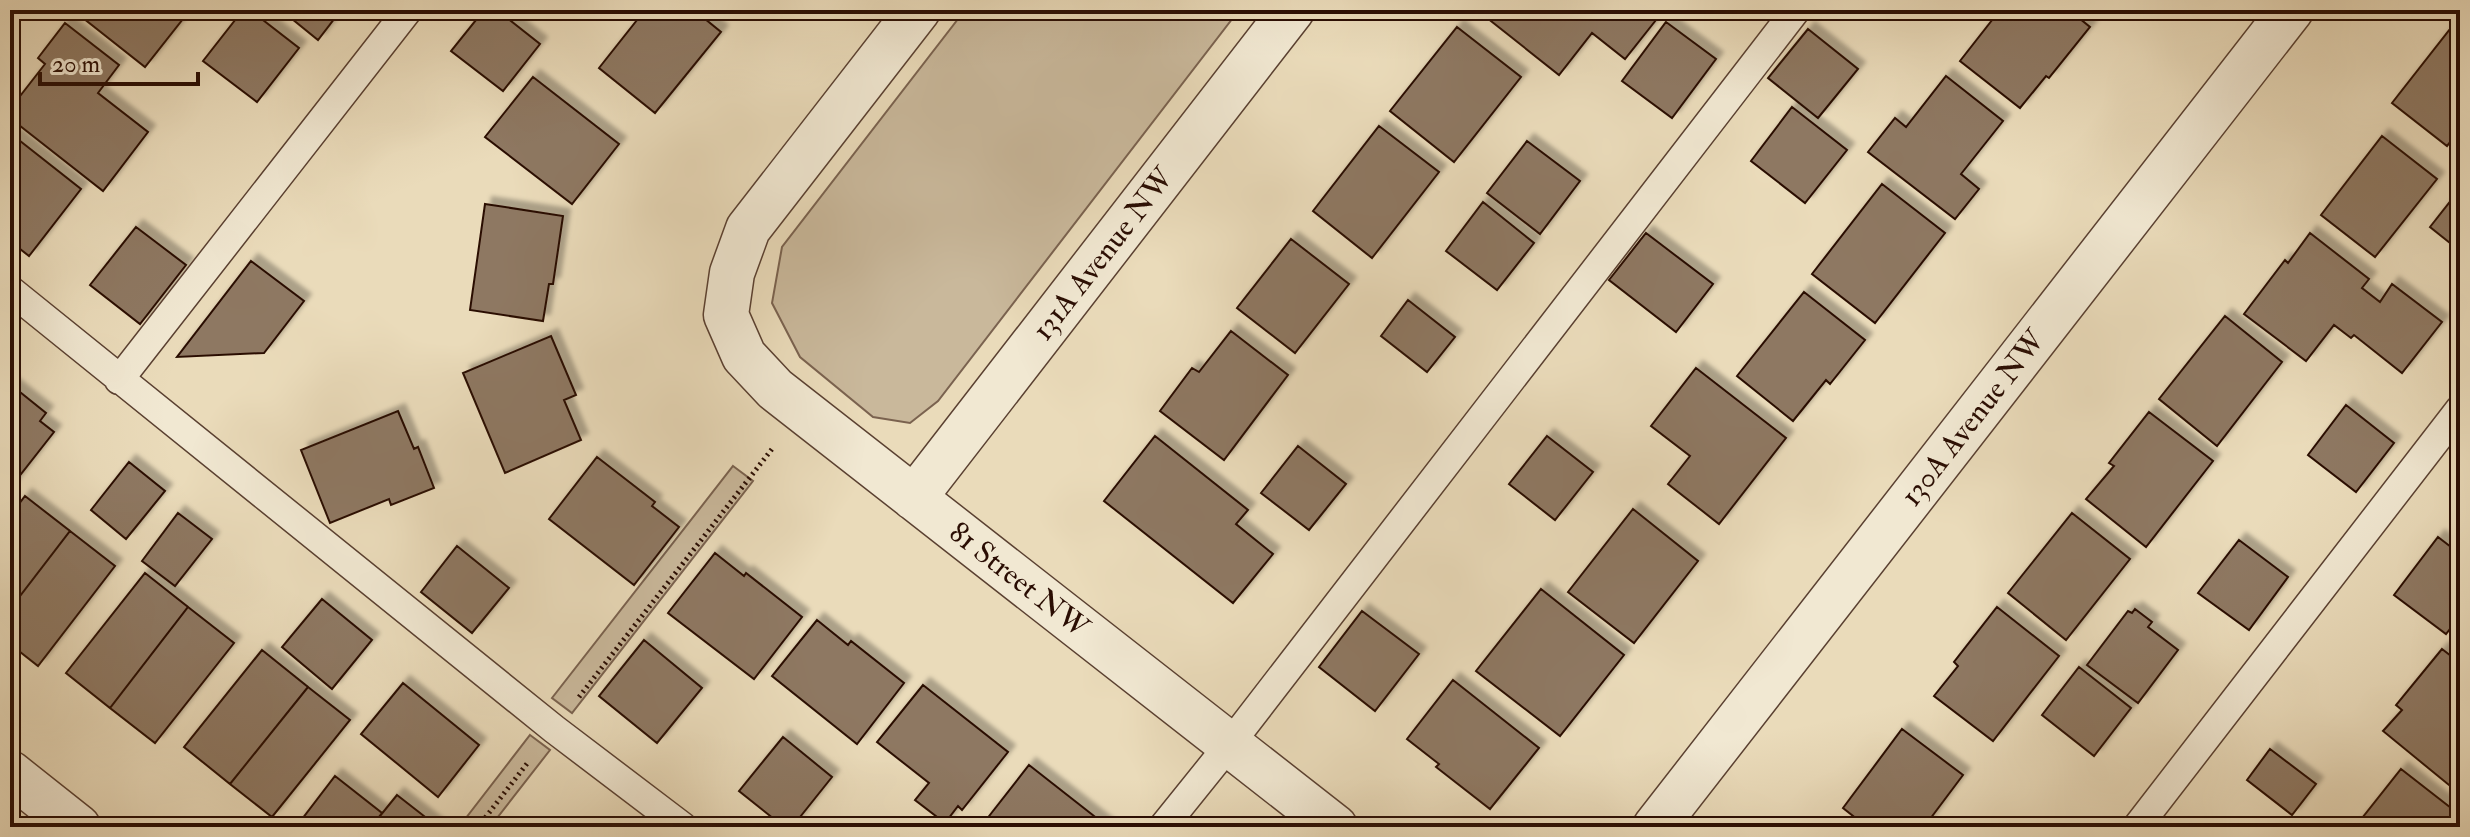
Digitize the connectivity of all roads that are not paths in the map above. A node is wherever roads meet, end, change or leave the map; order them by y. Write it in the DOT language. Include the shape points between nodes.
graph roads {
  1 [pos="408,10"];
  2 [pos="918,10"];
  3 [pos="1292,10"];
  4 [pos="1796,10"];
  5 [pos="2291,10"];
  6 [pos="10,290"];
  7 [pos="119,380"];
  8 [pos="2460,409"];
  9 [pos="914,498"];
  10 [pos="1229,745"];
  11 [pos="10,773"];
  12 [pos="78,827"];
  13 [pos="683,827"];
  14 [pos="1163,827"];
  15 [pos="1335,827"];
  16 [pos="1655,827"];
  17 [pos="2137,827"];
  1 -- 7 [label="lane"];
  2 -- 9 [label="street, 81 Street NW" via="748,229 732,273 726,315 744,356 775,389"];
  3 -- 9 [label="street, 131A Avenue NW"];
  4 -- 10 [label="lane"];
  5 -- 16 [label="street, 130A Avenue NW"];
  6 -- 7 [label="lane"];
  7 -- 13 [label="lane"];
  8 -- 17 [label="lane"];
  9 -- 10 [label="street, 81 Street NW"];
  10 -- 14 [label="lane"];
  10 -- 15 [label="street, 81 Street NW"];
  11 -- 12 [label="street"];
}
